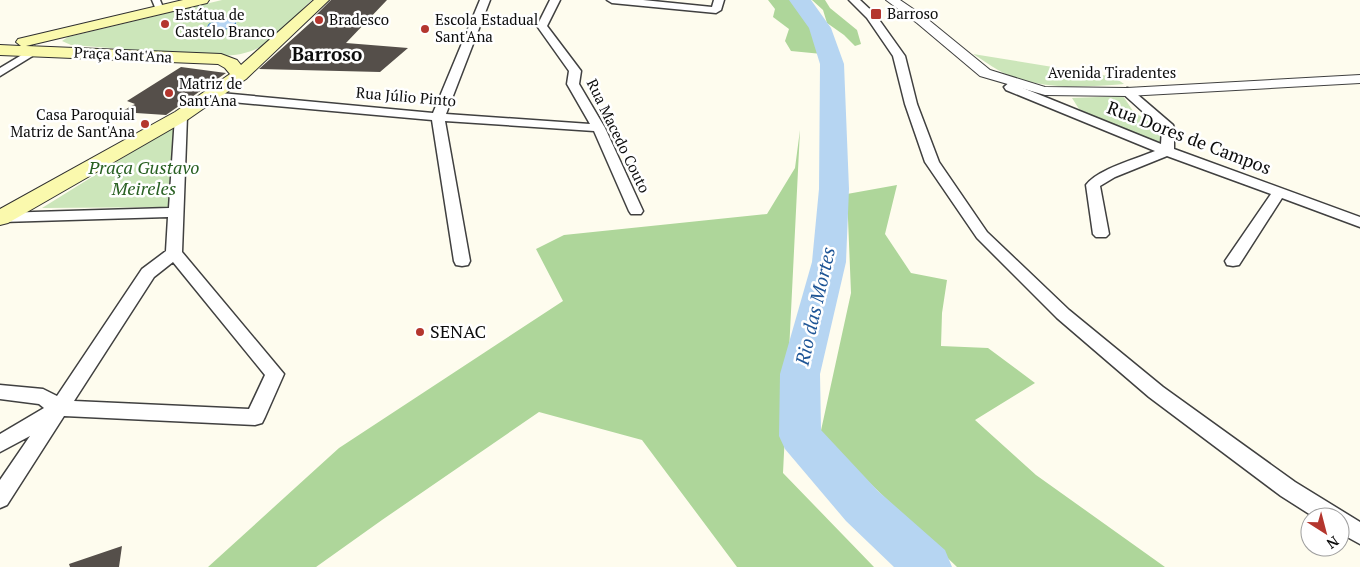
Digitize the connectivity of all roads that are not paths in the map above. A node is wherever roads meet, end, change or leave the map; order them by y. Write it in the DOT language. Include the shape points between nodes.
graph roads {
  1 [pos="202,0"];
  2 [pos="322,0"];
  3 [pos="485,0"];
  4 [pos="555,0"];
  5 [pos="612,0"];
  6 [pos="854,0"];
  7 [pos="892,0"];
  8 [pos="158,5"];
  9 [pos="718,5"];
  10 [pos="80,29"];
  11 [pos="268,47"];
  12 [pos="0,49"];
  13 [pos="35,50"];
  14 [pos="52,51"];
  15 [pos="221,59"];
  16 [pos="0,73"];
  17 [pos="240,75"];
  18 [pos="1360,79"];
  19 [pos="1015,83"];
  20 [pos="1127,92"];
  21 [pos="210,96"];
  22 [pos="181,116"];
  23 [pos="438,117"];
  24 [pos="599,128"];
  25 [pos="1167,152"];
  26 [pos="1279,192"];
  27 [pos="636,210"];
  28 [pos="176,212"];
  29 [pos="1,217"];
  30 [pos="1360,222"];
  31 [pos="1101,234"];
  32 [pos="174,253"];
  33 [pos="462,261"];
  34 [pos="1233,261"];
  35 [pos="0,392"];
  36 [pos="60,408"];
  37 [pos="0,444"];
  38 [pos="0,498"];
  39 [pos="1316,507"];
  1 -- 8 [label="main road, Praça Sant'Ana"];
  2 -- 11 [label="main road"];
  3 -- 23 [label="street"];
  4 -- 24 [label="street, Rua Macedo Couto" via="542,26 575,71 573,84"];
  5 -- 9 [label="street"];
  6 -- 39 [label="street" via="871,16 899,56 911,104 932,162 982,234 1063,314 1156,392 1288,490"];
  7 -- 19 [label="street, Avenida Tiradentes" via="986,73"];
  8 -- 10 [label="main road, Praça Sant'Ana"];
  10 -- 12 [label="main road, Praça Sant'Ana"];
  10 -- 14 [label="main road" via="54,39 50,44"];
  11 -- 15 [label="main road, Praça Sant'Ana"];
  11 -- 17 [label="main road"];
  12 -- 13 [label="main road, Praça Sant'Ana"];
  13 -- 14 [label="main road, Praça Sant'Ana"];
  13 -- 16 [label="street"];
  14 -- 15 [label="main road, Praça Sant'Ana"];
  15 -- 17 [label="main road" via="231,64"];
  17 -- 21 [label="main road"];
  18 -- 20 [label="street, Avenida Tiradentes"];
  19 -- 20 [label="street, Avenida Tiradentes" via="1045,91"];
  19 -- 25 [label="street, Rua Dores de Campos" via="1010,87"];
  20 -- 25 [label="street" via="1168,128"];
  21 -- 22 [label="main road"];
  21 -- 23 [label="street, Rua Júlio Pinto"];
  22 -- 28 [label="street"];
  22 -- 29 [label="main road"];
  23 -- 24 [label="street, Rua Júlio Pinto"];
  23 -- 33 [label="street"];
  24 -- 27 [label="street, Rua Macedo Couto"];
  25 -- 26 [label="street, Rua Dores de Campos"];
  25 -- 31 [label="street" via="1110,174 1093,185"];
  26 -- 30 [label="street, Rua Dores de Campos"];
  26 -- 34 [label="street"];
  28 -- 29 [label="street"];
  28 -- 32 [label="street"];
  32 -- 36 [label="street" via="148,273"];
  32 -- 36 [label="street" via="275,374 255,417"];
  35 -- 36 [label="street" via="43,397"];
  36 -- 37 [label="street"];
  36 -- 38 [label="street"];
}
